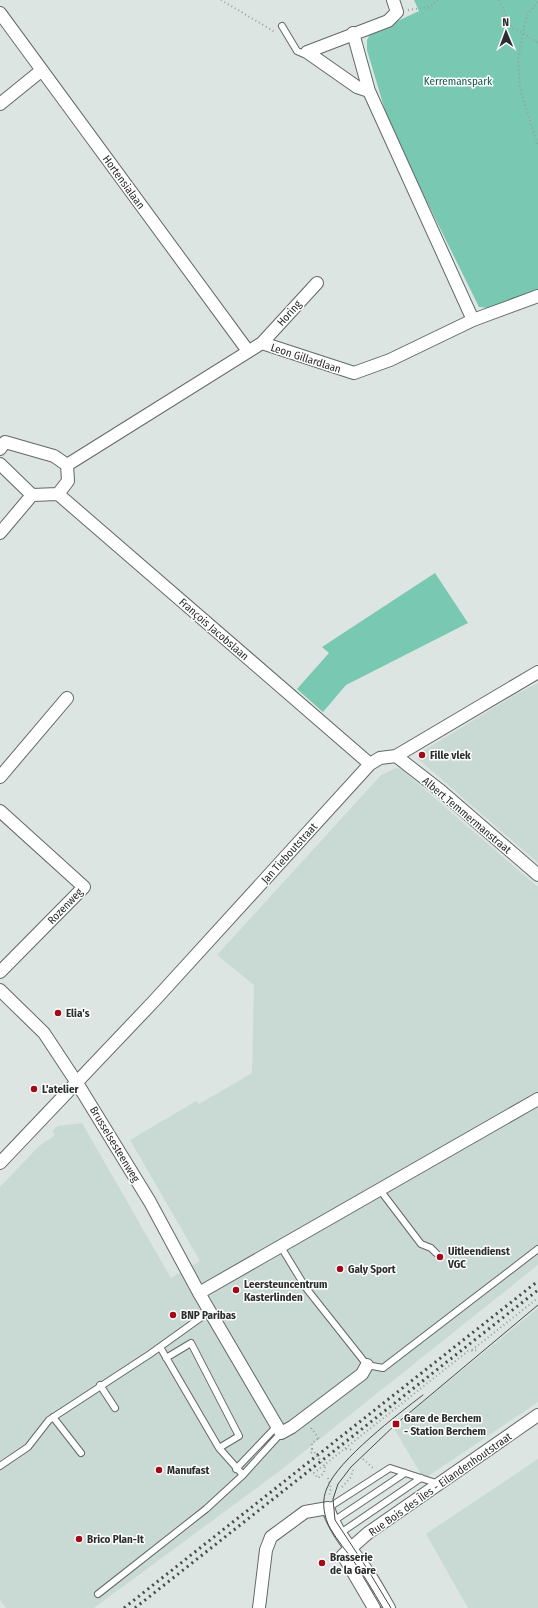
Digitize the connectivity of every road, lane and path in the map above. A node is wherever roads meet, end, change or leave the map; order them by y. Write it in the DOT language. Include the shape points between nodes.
graph roads {
  1 [pos="221,0"];
  2 [pos="438,0"];
  3 [pos="499,0"];
  4 [pos="538,2"];
  5 [pos="394,6"];
  6 [pos="0,13"];
  7 [pos="282,26"];
  8 [pos="353,33"];
  9 [pos="523,33"];
  10 [pos="291,41"];
  11 [pos="538,43"];
  12 [pos="307,52"];
  13 [pos="42,70"];
  14 [pos="369,91"];
  15 [pos="0,104"];
  16 [pos="538,146"];
  17 [pos="316,283"];
  18 [pos="538,296"];
  19 [pos="473,320"];
  20 [pos="262,343"];
  21 [pos="248,351"];
  22 [pos="2,443"];
  23 [pos="0,464"];
  24 [pos="67,465"];
  25 [pos="58,494"];
  26 [pos="32,495"];
  27 [pos="0,533"];
  28 [pos="538,672"];
  29 [pos="66,698"];
  30 [pos="396,756"];
  31 [pos="370,764"];
  32 [pos="0,777"];
  33 [pos="0,811"];
  34 [pos="538,875"];
  35 [pos="0,972"];
  36 [pos="0,990"];
  37 [pos="77,1083"];
  38 [pos="538,1099"];
  39 [pos="0,1163"];
  40 [pos="380,1190"];
  41 [pos="281,1247"];
  42 [pos="538,1249"];
  43 [pos="436,1253"];
  44 [pos="199,1293"];
  45 [pos="538,1298"];
  46 [pos="210,1311"];
  47 [pos="160,1347"];
  48 [pos="479,1350"];
  49 [pos="471,1351"];
  50 [pos="166,1358"];
  51 [pos="367,1365"];
  52 [pos="100,1386"];
  53 [pos="115,1408"];
  54 [pos="538,1415"];
  55 [pos="53,1417"];
  56 [pos="310,1427"];
  57 [pos="279,1429"];
  58 [pos="219,1448"];
  59 [pos="345,1449"];
  60 [pos="354,1450"];
  61 [pos="81,1453"];
  62 [pos="363,1459"];
  63 [pos="326,1465"];
  64 [pos="0,1466"];
  65 [pos="236,1469"];
  66 [pos="353,1470"];
  67 [pos="375,1470"];
  68 [pos="405,1473"];
  69 [pos="243,1475"];
  70 [pos="328,1478"];
  71 [pos="421,1478"];
  72 [pos="439,1484"];
  73 [pos="342,1487"];
  74 [pos="328,1508"];
  75 [pos="332,1522"];
  76 [pos="339,1534"];
  77 [pos="346,1551"];
  78 [pos="98,1594"];
  79 [pos="259,1608"];
  80 [pos="374,1608"];
  81 [pos="389,1608"];
  1 -- 10 [label="path"];
  2 -- 5 [label="path" via="430,7"];
  3 -- 9 [label="path" via="512,28"];
  4 -- 9 [label="path" via="527,15"];
  5 -- 8 [label="street" via="388,21"];
  6 -- 13 [label="street, Hortensialaan"];
  7 -- 10 [label="lane"];
  8 -- 12 [label="street"];
  8 -- 14 [label="street"];
  9 -- 11 [label="path"];
  9 -- 16 [label="path" via="518,60 520,89"];
  10 -- 12 [label="lane" via="300,53"];
  12 -- 14 [label="street" via="358,87"];
  13 -- 15 [label="street"];
  13 -- 21 [label="street, Hortensialaan"];
  14 -- 19 [label="street"];
  17 -- 20 [label="street, Horing"];
  18 -- 19 [label="street, Leon Gillardlaan"];
  19 -- 20 [label="street, Leon Gillardlaan" via="390,360 354,373"];
  20 -- 21 [label="street, Leon Gillardlaan"];
  21 -- 24 [label="street, Leon Gillardlaan"];
  22 -- 24 [label="street" via="54,456"];
  23 -- 26 [label="street"];
  24 -- 25 [label="street" via="68,481"];
  25 -- 26 [label="street"];
  25 -- 31 [label="street, François Jacobslaan"];
  26 -- 27 [label="street"];
  28 -- 30 [label="street, Jan Tieboutstraat"];
  29 -- 32 [label="street"];
  30 -- 31 [label="street, Jan Tieboutstraat" via="380,758"];
  30 -- 34 [label="street, Albert Temmermanstraat"];
  31 -- 37 [label="street, Jan Tieboutstraat"];
  33 -- 35 [label="street, Rozenweg" via="84,887"];
  36 -- 37 [label="street, Brusselsesteenweg" via="44,1033"];
  37 -- 39 [label="street, Jan Tieboutstraat"];
  37 -- 44 [label="street, Brusselsesteenweg" via="150,1202"];
  38 -- 40 [label="street"];
  40 -- 41 [label="street"];
  40 -- 43 [label="lane" via="421,1244"];
  41 -- 44 [label="street"];
  41 -- 51 [label="lane" via="306,1288"];
  42 -- 51 [label="lane" via="383,1368"];
  44 -- 46 [label="street, Brusselsesteenweg"];
  45 -- 49 [label="path"];
  46 -- 47 [label="lane"];
  46 -- 57 [label="street, Brusselsesteenweg"];
  47 -- 50 [label="lane"];
  47 -- 52 [label="lane"];
  48 -- 49 [label="path"];
  49 -- 59 [label="path"];
  50 -- 58 [label="lane"];
  50 -- 58 [label="lane" via="191,1343 239,1436"];
  51 -- 57 [label="street" via="362,1374 292,1427"];
  52 -- 53 [label="lane"];
  52 -- 55 [label="lane"];
  54 -- 72 [label="street, Rue Bois des Îles - Eilandenhoutstraat"];
  55 -- 61 [label="lane"];
  55 -- 64 [label="lane" via="28,1447"];
  56 -- 63 [label="path, bridge" via="319,1439 312,1443 312,1451"];
  57 -- 65 [label="lane"];
  57 -- 69 [label="lane"];
  58 -- 65 [label="lane"];
  59 -- 60 [label="path"];
  59 -- 63 [label="path"];
  62 -- 67 [label="path"];
  63 -- 63 [label="path" via="314,1473 318,1478 324,1473"];
  65 -- 69 [label="lane"];
  66 -- 73 [label="path" via="351,1477"];
  68 -- 71 [label="lane"];
  68 -- 74 [label="lane" via="390,1468"];
  68 -- 75 [label="lane"];
  69 -- 78 [label="lane" via="200,1513"];
  70 -- 74 [label="path" via="331,1488"];
  71 -- 72 [label="lane"];
  71 -- 76 [label="lane"];
  72 -- 77 [label="street, Rue Bois des Îles - Eilandenhoutstraat"];
  74 -- 75 [label="street"];
  74 -- 79 [label="street" via="305,1512 271,1537 266,1550"];
  75 -- 76 [label="street"];
  76 -- 77 [label="street"];
  77 -- 80 [label="street"];
  77 -- 81 [label="street" via="367,1571"];
}
